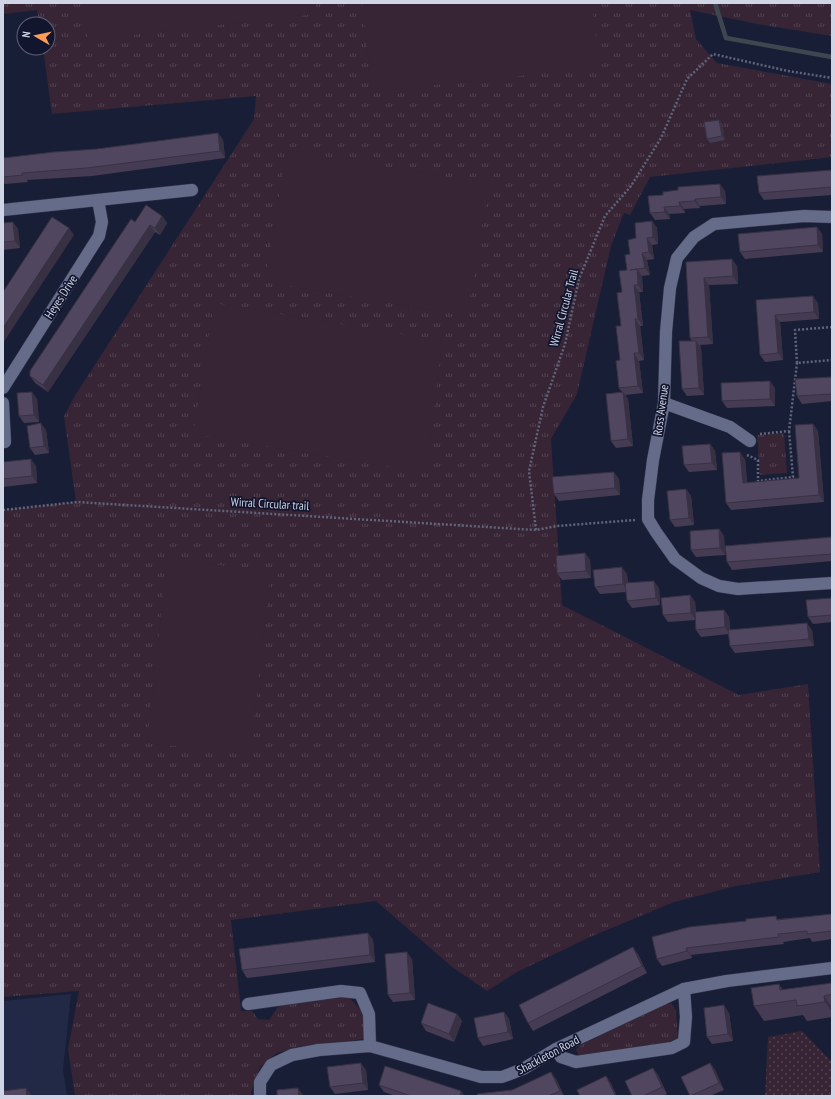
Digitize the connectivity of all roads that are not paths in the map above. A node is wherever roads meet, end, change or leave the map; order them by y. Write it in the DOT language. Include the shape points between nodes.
graph roads {
  1 [pos="192,190"];
  2 [pos="98,200"];
  3 [pos="3,210"];
  4 [pos="832,217"];
  5 [pos="3,388"];
  6 [pos="3,402"];
  7 [pos="664,403"];
  8 [pos="746,438"];
  9 [pos="3,442"];
  10 [pos="832,583"];
  11 [pos="832,968"];
  12 [pos="684,990"];
  13 [pos="248,1004"];
  14 [pos="370,1046"];
  15 [pos="556,1049"];
  16 [pos="260,1096"];
  1 -- 2 [label="street"];
  2 -- 3 [label="street"];
  2 -- 5 [label="street, Heyes Drive" via="102,222 96,242"];
  4 -- 7 [label="street, Ross Avenue" via="804,216 714,224 694,238 677,258 670,288"];
  6 -- 9 [label="street"];
  7 -- 8 [label="street" via="730,427"];
  7 -- 10 [label="street, Ross Avenue" via="653,460 648,519 675,559 701,578 719,586 738,589"];
  11 -- 12 [label="street, Shackleton Road" via="728,981"];
  12 -- 15 [label="street, Shackleton Road"];
  12 -- 15 [label="street" via="684,1042 672,1048 576,1062 561,1057"];
  13 -- 14 [label="street" via="341,991 360,993 369,1014"];
  14 -- 15 [label="street, Shackleton Road" via="481,1077 502,1077 523,1069"];
  14 -- 16 [label="street, Shackleton Road" via="292,1055 271,1065 260,1082"];
}
